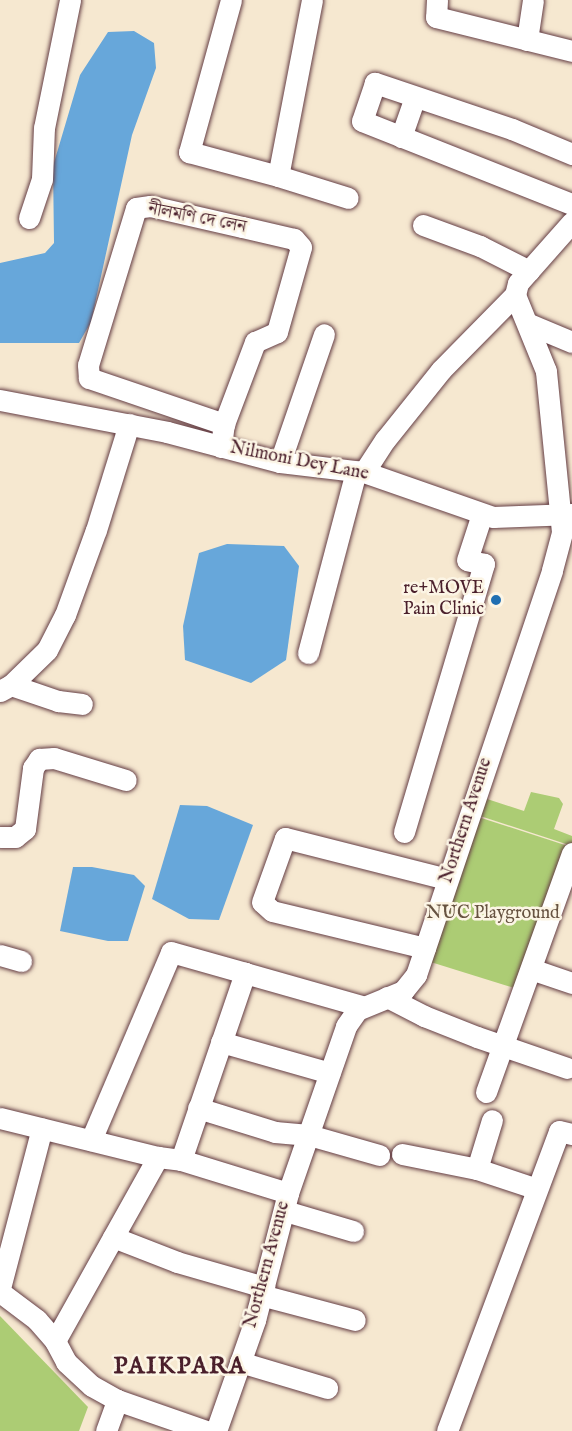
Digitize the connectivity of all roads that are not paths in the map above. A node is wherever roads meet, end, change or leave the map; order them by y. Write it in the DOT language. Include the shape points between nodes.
graph roads {
  1 [pos="70,0"];
  2 [pos="231,0"];
  3 [pos="312,0"];
  4 [pos="437,0"];
  5 [pos="533,0"];
  6 [pos="527,40"];
  7 [pos="572,51"];
  8 [pos="415,97"];
  9 [pos="401,137"];
  10 [pos="572,154"];
  11 [pos="278,176"];
  12 [pos="348,198"];
  13 [pos="572,204"];
  14 [pos="29,218"];
  15 [pos="572,222"];
  16 [pos="423,225"];
  17 [pos="529,271"];
  18 [pos="515,295"];
  19 [pos="529,324"];
  20 [pos="324,334"];
  21 [pos="572,342"];
  22 [pos="0,400"];
  23 [pos="129,424"];
  24 [pos="224,424"];
  25 [pos="221,447"];
  26 [pos="280,462"];
  27 [pos="360,472"];
  28 [pos="482,514"];
  29 [pos="566,515"];
  30 [pos="308,653"];
  31 [pos="6,688"];
  32 [pos="82,704"];
  33 [pos="126,780"];
  34 [pos="404,832"];
  35 [pos="0,837"];
  36 [pos="572,853"];
  37 [pos="447,879"];
  38 [pos="425,948"];
  39 [pos="0,955"];
  40 [pos="21,961"];
  41 [pos="531,969"];
  42 [pos="244,973"];
  43 [pos="572,983"];
  44 [pos="387,997"];
  45 [pos="362,1006"];
  46 [pos="221,1042"];
  47 [pos="503,1045"];
  48 [pos="567,1068"];
  49 [pos="330,1073"];
  50 [pos="486,1092"];
  51 [pos="198,1108"];
  52 [pos="0,1118"];
  53 [pos="492,1120"];
  54 [pos="42,1128"];
  55 [pos="572,1134"];
  56 [pos="309,1135"];
  57 [pos="91,1140"];
  58 [pos="402,1154"];
  59 [pos="379,1155"];
  60 [pos="158,1157"];
  61 [pos="181,1160"];
  62 [pos="477,1169"];
  63 [pos="537,1189"];
  64 [pos="286,1202"];
  65 [pos="353,1231"];
  66 [pos="113,1237"];
  67 [pos="0,1290"];
  68 [pos="263,1291"];
  69 [pos="355,1320"];
  70 [pos="55,1341"];
  71 [pos="240,1362"];
  72 [pos="327,1388"];
  73 [pos="124,1402"];
  74 [pos="106,1431"];
  75 [pos="121,1431"];
  76 [pos="206,1431"];
  77 [pos="216,1431"];
  78 [pos="447,1431"];
  1 -- 14 [label="street" via="44,128 42,179"];
  2 -- 11 [label="street" via="189,153"];
  3 -- 11 [label="street"];
  4 -- 6 [label="street" via="436,17"];
  5 -- 6 [label="street"];
  6 -- 7 [label="street"];
  8 -- 9 [label="street"];
  8 -- 9 [label="street" via="375,83 362,121"];
  8 -- 10 [label="street" via="512,129"];
  9 -- 13 [label="street"];
  11 -- 12 [label="street"];
  15 -- 17 [label="street"];
  16 -- 17 [label="street" via="480,246"];
  17 -- 18 [label="street" via="518,283"];
  18 -- 19 [label="street, Northern Avenue"];
  18 -- 27 [label="street" via="441,370"];
  19 -- 21 [label="street"];
  19 -- 29 [label="street, Northern Avenue" via="546,371"];
  20 -- 26 [label="street"];
  22 -- 23 [label="street, Nilmoni Dey Lane"];
  23 -- 25 [label="street, Nilmoni Dey Lane"];
  23 -- 31 [label="street" via="65,615 47,650"];
  24 -- 24 [label="street, নীলমণি দে লেন" via="255,342 277,332 301,247 294,239 242,226 150,206 136,208 88,365 89,378"];
  24 -- 25 [label="street, নীলমণি দে লেন"];
  25 -- 26 [label="street, Nilmoni Dey Lane"];
  26 -- 27 [label="street, Nilmoni Dey Lane"];
  27 -- 28 [label="street, Nilmoni Dey Lane"];
  27 -- 30 [label="street"];
  28 -- 29 [label="street, Nilmoni Dey Lane"];
  28 -- 34 [label="street" via="466,560 484,564"];
  29 -- 37 [label="street, Northern Avenue" via="552,570"];
  31 -- 32 [label="street"];
  33 -- 35 [label="street" via="54,758 39,759 33,768 25,829 15,837"];
  36 -- 41 [label="street"];
  37 -- 38 [label="street, Northern Avenue"];
  37 -- 38 [label="street" via="285,838 262,902 272,911"];
  38 -- 44 [label="street, Northern Avenue" via="416,975 403,991"];
  39 -- 40 [label="street"];
  41 -- 43 [label="street"];
  41 -- 47 [label="street"];
  42 -- 45 [label="street"];
  42 -- 46 [label="street"];
  42 -- 57 [label="street" via="171,952"];
  44 -- 45 [label="street, Northern Avenue"];
  44 -- 47 [label="street" via="423,1016"];
  45 -- 49 [label="street, Northern Avenue" via="346,1026"];
  46 -- 49 [label="street"];
  46 -- 51 [label="street"];
  47 -- 48 [label="street"];
  47 -- 50 [label="street"];
  49 -- 56 [label="street, Northern Avenue"];
  51 -- 56 [label="street" via="275,1132"];
  51 -- 61 [label="street"];
  52 -- 54 [label="street"];
  53 -- 62 [label="street"];
  54 -- 57 [label="street"];
  54 -- 67 [label="street"];
  55 -- 63 [label="street" via="559,1131"];
  56 -- 59 [label="street"];
  56 -- 64 [label="street, Northern Avenue"];
  57 -- 60 [label="street"];
  58 -- 62 [label="street"];
  60 -- 61 [label="street"];
  60 -- 66 [label="street"];
  61 -- 64 [label="street"];
  62 -- 63 [label="street"];
  63 -- 78 [label="street"];
  64 -- 65 [label="street"];
  64 -- 68 [label="street, Northern Avenue"];
  66 -- 68 [label="street"];
  66 -- 70 [label="street"];
  67 -- 70 [label="street" via="37,1320"];
  68 -- 69 [label="street"];
  68 -- 71 [label="street, Northern Avenue"];
  70 -- 73 [label="street" via="66,1362 92,1386"];
  71 -- 72 [label="street"];
  71 -- 77 [label="street, Northern Avenue"];
  73 -- 74 [label="street"];
  73 -- 75 [label="street"];
  73 -- 76 [label="street"];
}
